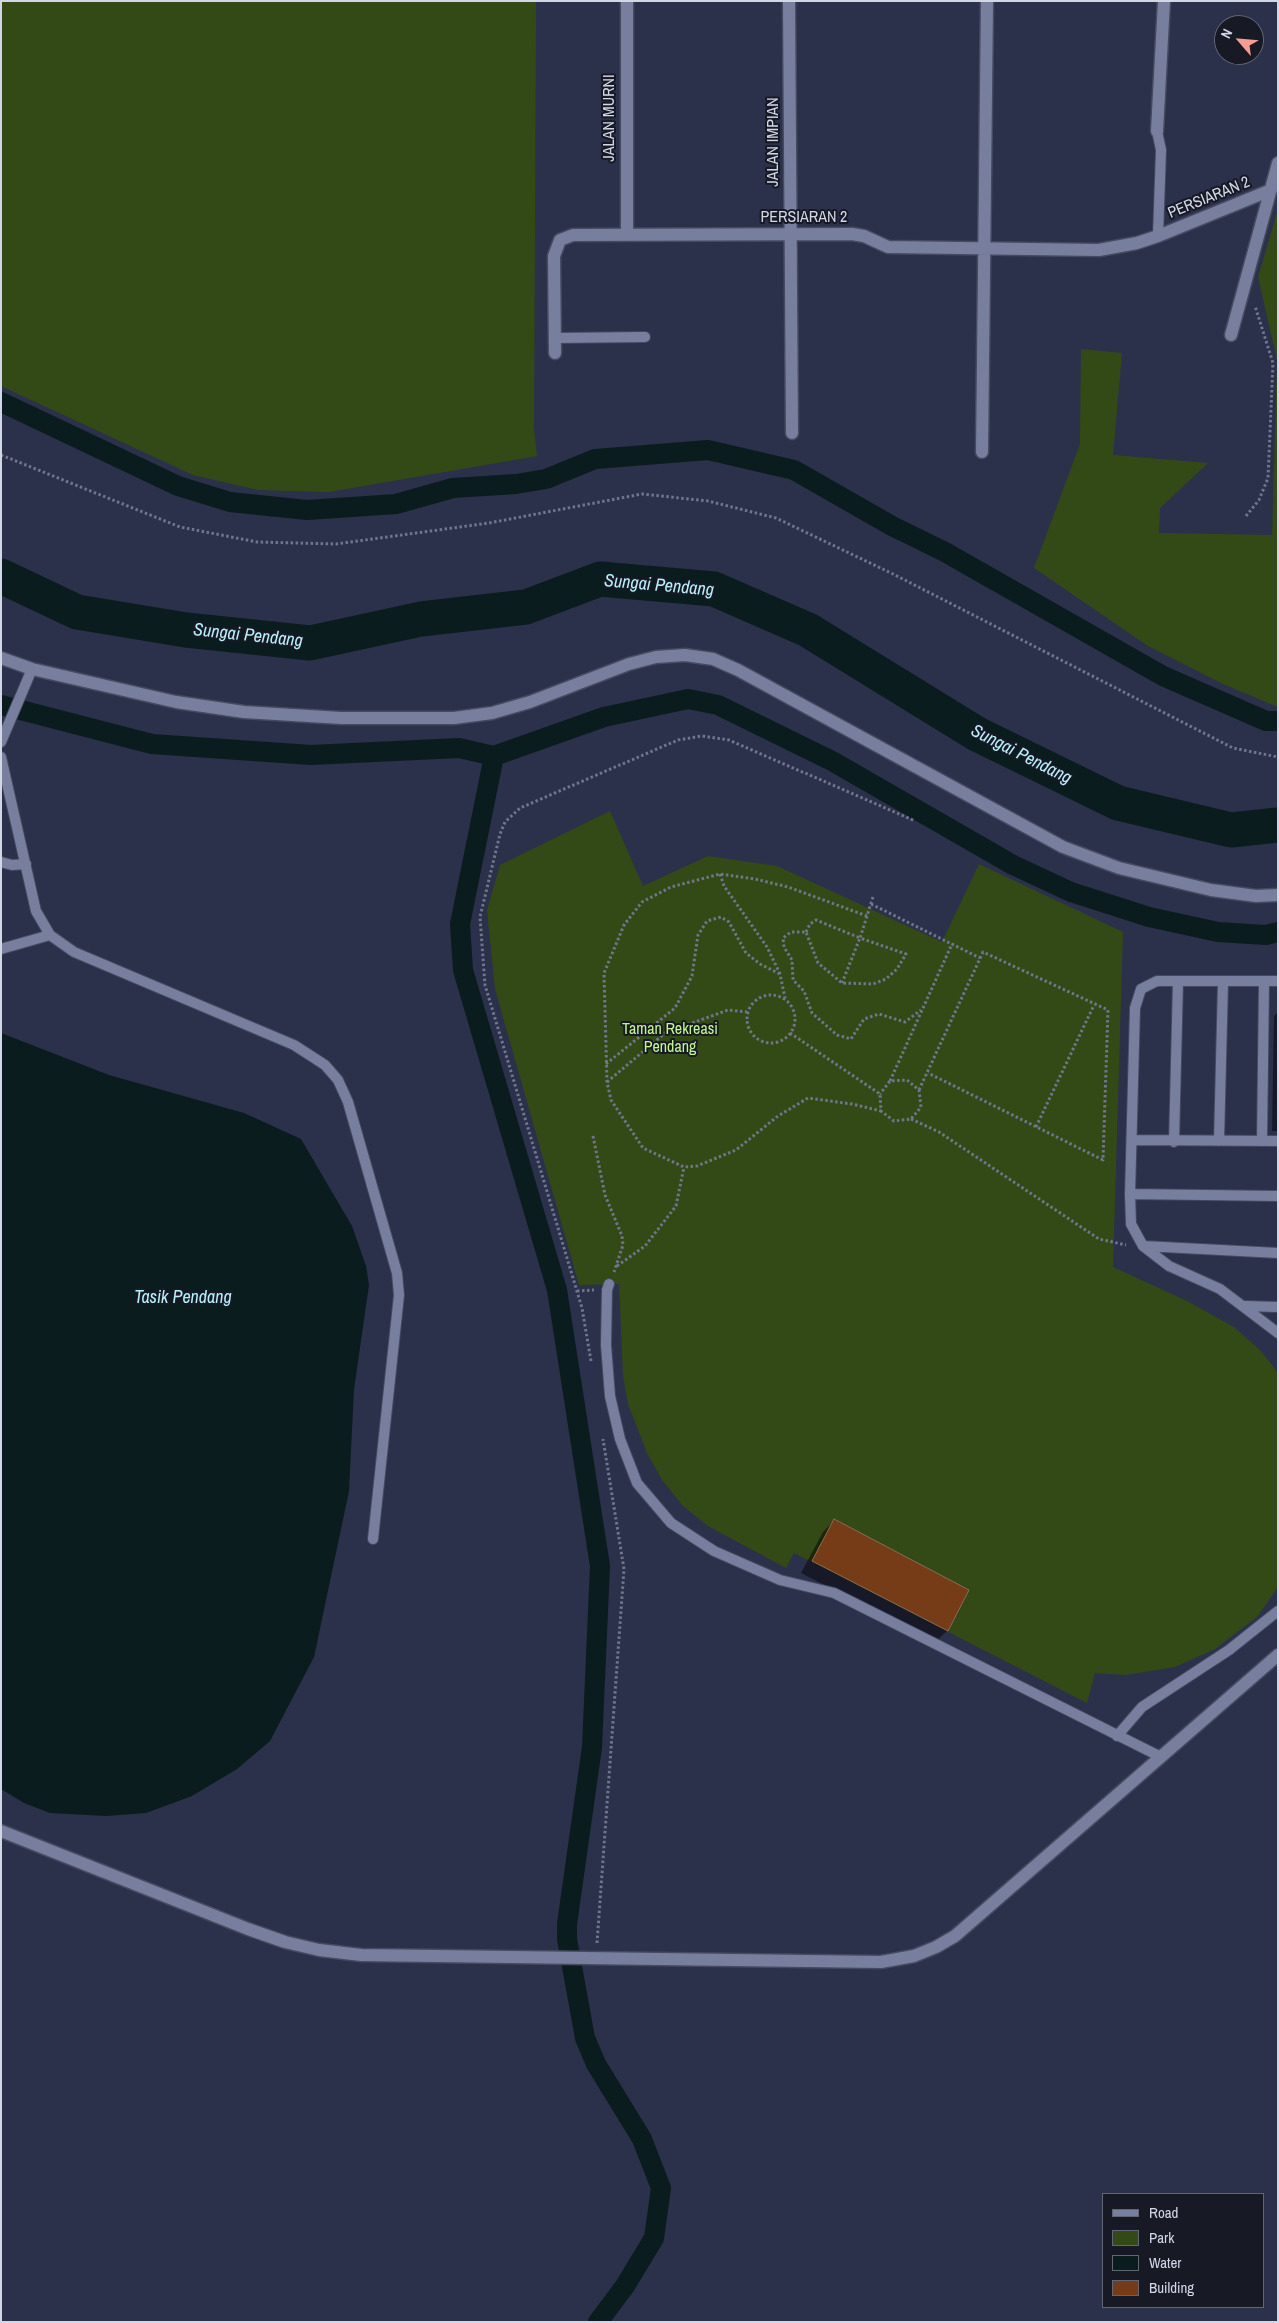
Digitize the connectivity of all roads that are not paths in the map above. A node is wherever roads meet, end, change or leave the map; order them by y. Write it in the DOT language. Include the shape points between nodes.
graph roads {
  1 [pos="627,1"];
  2 [pos="789,1"];
  3 [pos="987,1"];
  4 [pos="1164,1"];
  5 [pos="1156,132"];
  6 [pos="1278,164"];
  7 [pos="1271,190"];
  8 [pos="790,234"];
  9 [pos="626,235"];
  10 [pos="1158,236"];
  11 [pos="984,249"];
  12 [pos="1231,336"];
  13 [pos="645,337"];
  14 [pos="555,338"];
  15 [pos="555,353"];
  16 [pos="792,433"];
  17 [pos="982,452"];
  18 [pos="1,658"];
  19 [pos="32,669"];
  20 [pos="1,742"];
  21 [pos="1,757"];
  22 [pos="1,862"];
  23 [pos="26,864"];
  24 [pos="1278,895"];
  25 [pos="50,935"];
  26 [pos="1,948"];
  27 [pos="1178,981"];
  28 [pos="1278,981"];
  29 [pos="1223,982"];
  30 [pos="1264,982"];
  31 [pos="1132,1140"];
  32 [pos="1219,1141"];
  33 [pos="1262,1141"];
  34 [pos="1278,1141"];
  35 [pos="1174,1142"];
  36 [pos="1130,1194"];
  37 [pos="1278,1196"];
  38 [pos="1143,1246"];
  39 [pos="1278,1254"];
  40 [pos="609,1284"];
  41 [pos="1246,1306"];
  42 [pos="1278,1307"];
  43 [pos="1278,1333"];
  44 [pos="373,1539"];
  45 [pos="1278,1612"];
  46 [pos="1278,1655"];
  47 [pos="1117,1736"];
  48 [pos="1161,1757"];
  49 [pos="1,1831"];
  1 -- 9 [label="street, JALAN MURNI"];
  2 -- 8 [label="street, JALAN IMPIAN"];
  3 -- 11 [label="street"];
  4 -- 5 [label="street"];
  5 -- 10 [label="lane" via="1161,150"];
  6 -- 7 [label="street"];
  7 -- 10 [label="street, PERSIARAN 2"];
  7 -- 12 [label="street"];
  8 -- 9 [label="street, PERSIARAN 2"];
  8 -- 11 [label="street, PERSIARAN 2" via="858,235 888,247"];
  8 -- 16 [label="street, JALAN IMPIAN"];
  9 -- 14 [label="street, PERSIARAN 2" via="573,235 560,240 554,256"];
  10 -- 11 [label="street, PERSIARAN 2" via="1137,244 1099,250"];
  11 -- 17 [label="street"];
  13 -- 14 [label="lane"];
  14 -- 15 [label="street, PERSIARAN 2"];
  18 -- 19 [label="street"];
  19 -- 20 [label="lane"];
  19 -- 24 [label="street" via="176,702 244,712 341,718 454,718 492,713 530,702 656,656 685,655 713,659 1062,847 1119,868 1212,890 1256,896"];
  21 -- 23 [label="lane"];
  22 -- 23 [label="lane"];
  23 -- 25 [label="lane" via="36,911"];
  25 -- 26 [label="lane"];
  25 -- 44 [label="lane" via="74,952 294,1046 325,1064 338,1080 348,1102 394,1264 399,1295"];
  27 -- 29 [label="lane"];
  27 -- 31 [label="lane" via="1157,981 1142,989 1135,1008"];
  27 -- 35 [label="lane"];
  28 -- 30 [label="lane"];
  29 -- 30 [label="lane"];
  29 -- 32 [label="lane"];
  30 -- 33 [label="lane"];
  31 -- 35 [label="lane"];
  31 -- 36 [label="lane"];
  32 -- 33 [label="lane"];
  32 -- 35 [label="lane"];
  33 -- 34 [label="lane"];
  36 -- 37 [label="lane"];
  36 -- 38 [label="lane" via="1131,1224"];
  38 -- 39 [label="lane"];
  38 -- 41 [label="lane" via="1169,1266 1220,1289"];
  40 -- 47 [label="lane" via="606,1345 610,1396 620,1439 637,1483 671,1523 714,1551 780,1580 834,1593"];
  41 -- 42 [label="lane"];
  41 -- 43 [label="lane"];
  45 -- 47 [label="lane" via="1229,1650 1142,1707"];
  46 -- 48 [label="street"];
  47 -- 48 [label="lane"];
  48 -- 49 [label="street" via="955,1936 914,1956 881,1962 361,1956 319,1950 248,1929"];
}
